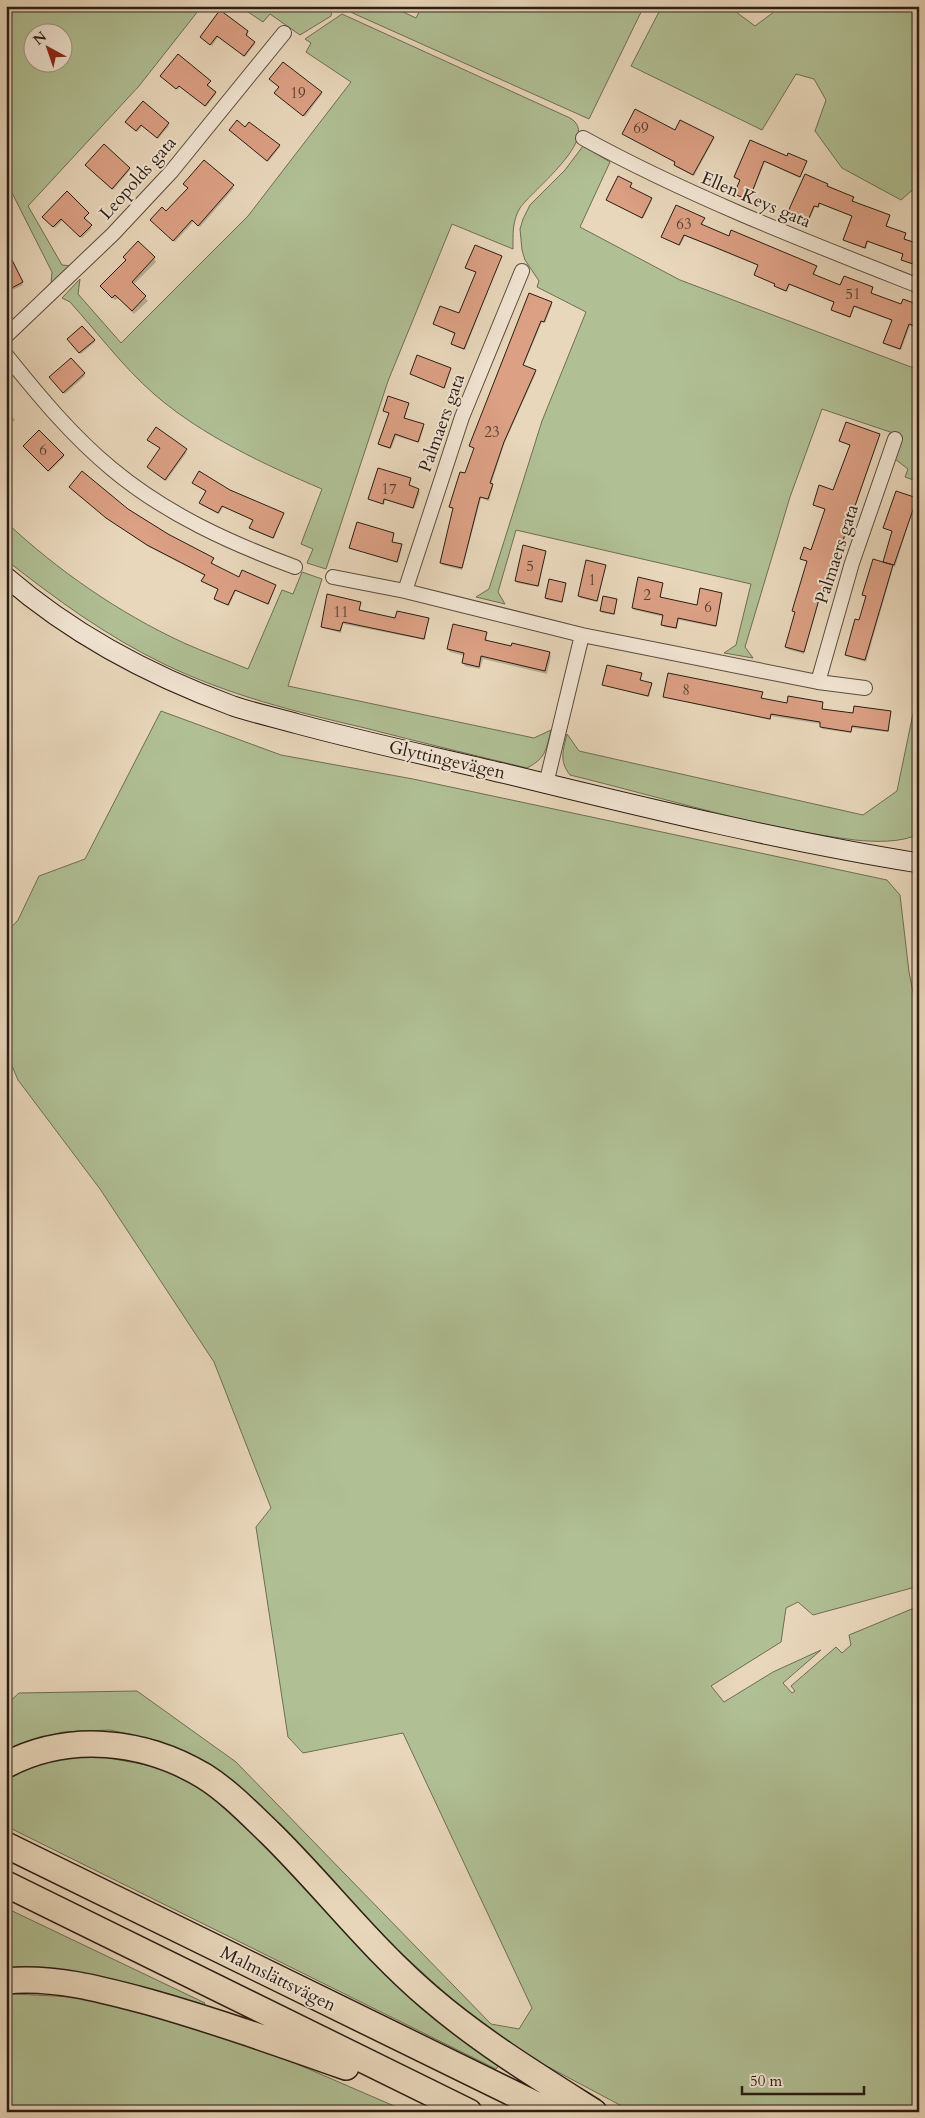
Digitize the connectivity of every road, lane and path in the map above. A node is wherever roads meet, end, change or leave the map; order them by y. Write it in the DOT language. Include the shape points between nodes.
graph roads {
  1 [pos="284,33"];
  2 [pos="583,138"];
  3 [pos="522,270"];
  4 [pos="919,286"];
  5 [pos="6,336"];
  6 [pos="6,355"];
  7 [pos="895,439"];
  8 [pos="295,567"];
  9 [pos="6,577"];
  10 [pos="333,577"];
  11 [pos="405,591"];
  12 [pos="582,635"];
  13 [pos="818,682"];
  14 [pos="865,688"];
  15 [pos="546,784"];
  16 [pos="919,863"];
  17 [pos="6,1764"];
  18 [pos="6,1845"];
  19 [pos="6,1884"];
  20 [pos="6,1981"];
  21 [pos="458,2107"];
  22 [pos="551,2112"];
  23 [pos="594,2112"];
  1 -- 5 [label="street, Leopolds gata" via="171,172 113,234"];
  2 -- 4 [label="street, Ellen Keys gata" via="773,229"];
  3 -- 11 [label="street, Palmaers gata" via="462,417"];
  6 -- 8 [label="street" via="47,405 112,469 205,530"];
  7 -- 13 [label="street, Palmaers gata" via="852,563"];
  9 -- 15 [label="street, Glyttingevägen" via="96,642 186,687 235,706 333,734"];
  10 -- 11 [label="street"];
  11 -- 12 [label="street"];
  12 -- 13 [label="street"];
  12 -- 15 [label="street"];
  13 -- 14 [label="street"];
  15 -- 16 [label="street, Glyttingevägen" via="841,851"];
  17 -- 23 [label="highway" via="53,1747 120,1744 165,1757 204,1776 244,1807 370,1940 429,1997 486,2042"];
  18 -- 22 [label="highway, Malmslättsvägen"];
  19 -- 21 [label="highway, Malmslättsvägen"];
  20 -- 21 [label="highway" via="58,1983 106,1990 211,2020"];
}
